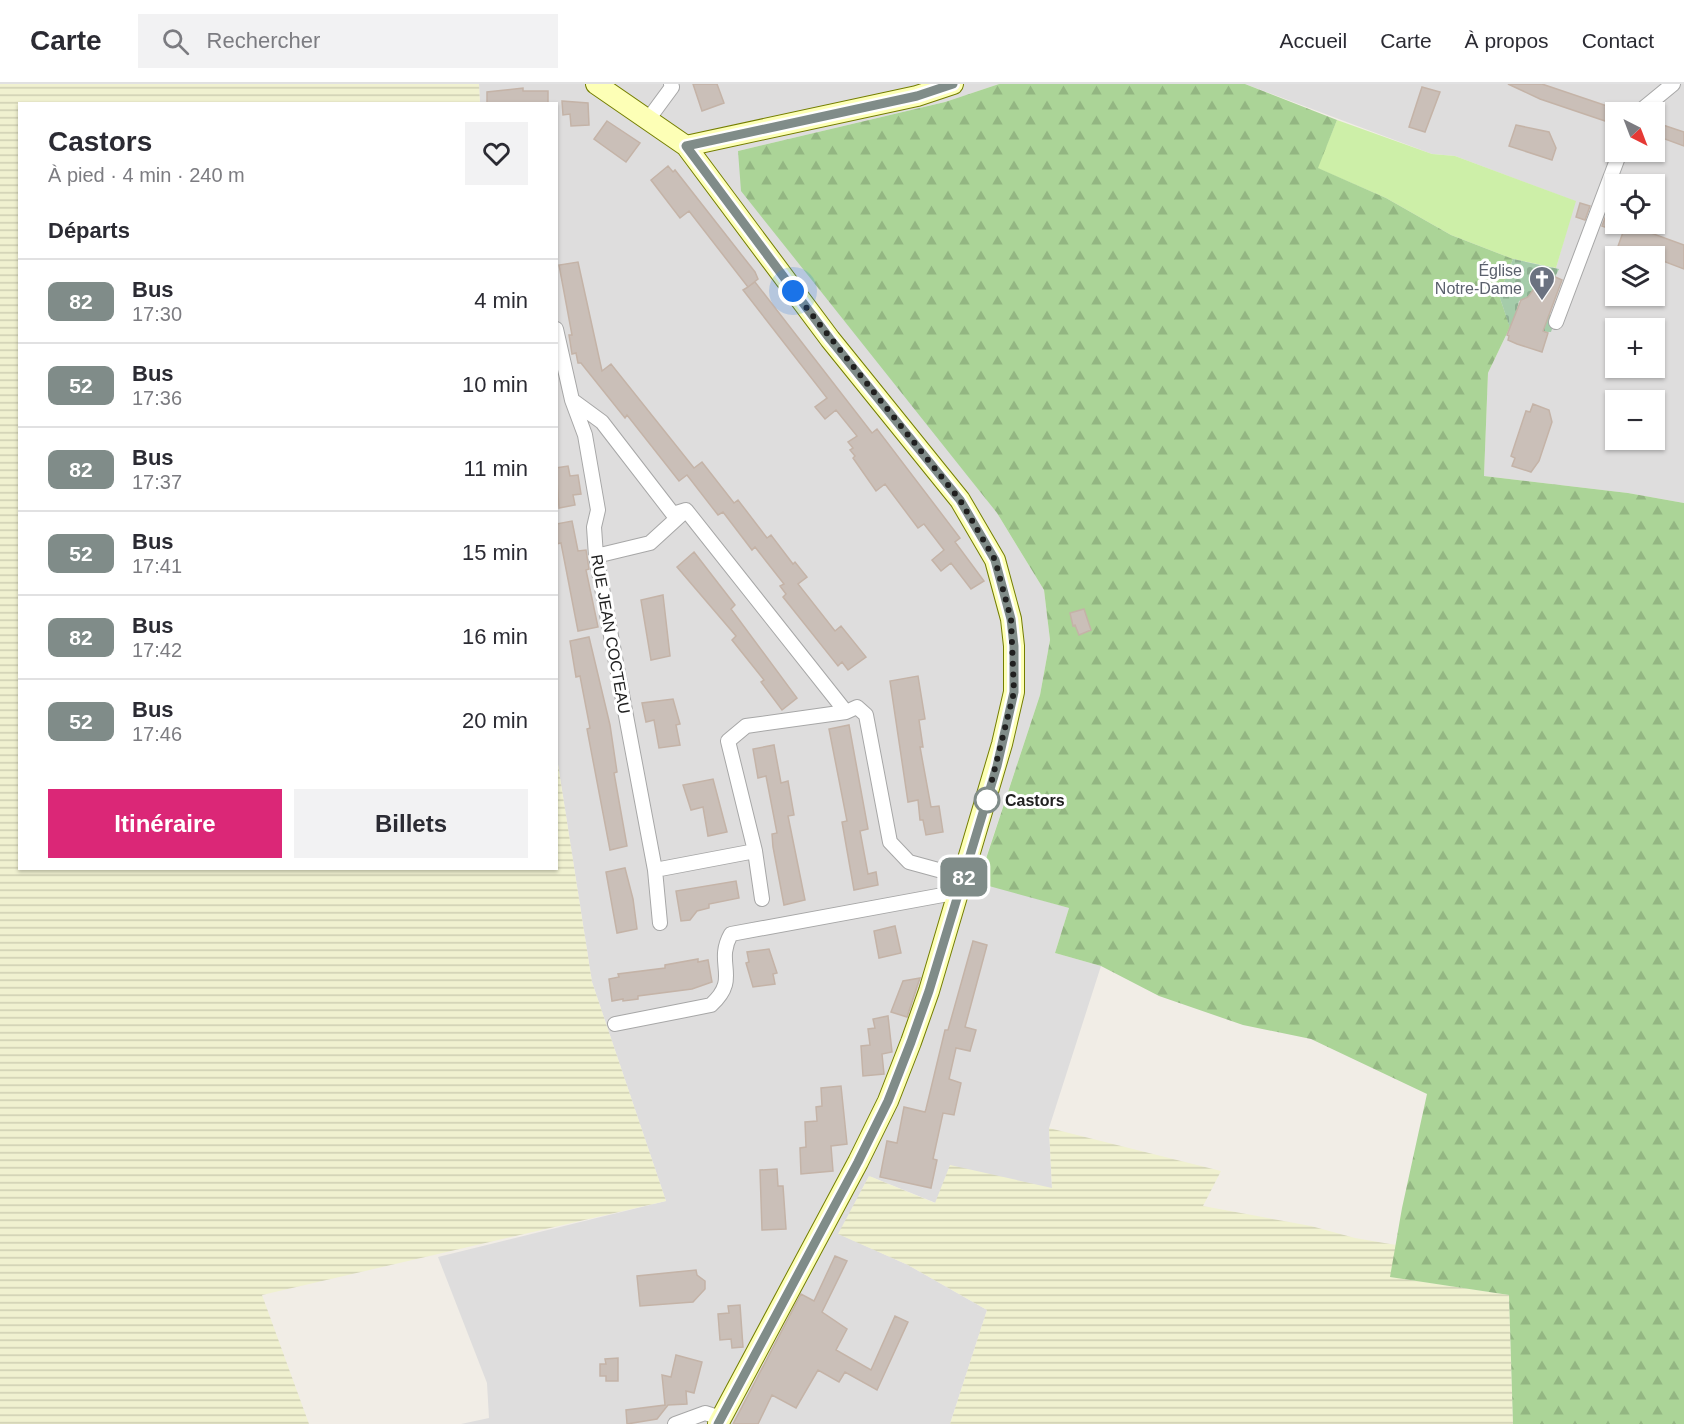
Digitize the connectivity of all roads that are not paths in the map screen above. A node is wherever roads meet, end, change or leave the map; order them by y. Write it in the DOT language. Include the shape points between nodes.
graph roads {
  1 [pos="596,84"];
  2 [pos="671,84"];
  3 [pos="953,84"];
  4 [pos="1673,84"];
  5 [pos="1651,102"];
  6 [pos="647,121"];
  7 [pos="686,146"];
  8 [pos="1616,162"];
  9 [pos="1556,322"];
  10 [pos="558,337"];
  11 [pos="572,400"];
  12 [pos="686,510"];
  13 [pos="596,556"];
  14 [pos="846,711"];
  15 [pos="755,851"];
  16 [pos="655,870"];
  17 [pos="962,884"];
  18 [pos="762,899"];
  19 [pos="660,923"];
  20 [pos="615,1024"];
  21 [pos="719,1421"];
  22 [pos="675,1424"];
  1 -- 6 [label="street"];
  2 -- 6 [label="street"];
  3 -- 7 [label="street" via="917,96"];
  4 -- 5 [label="street"];
  6 -- 7 [label="street"];
  7 -- 17 [label="street" via="823,330 960,500 995,560 1011,619 1014,692 991,789"];
  8 -- 9 [label="street"];
  10 -- 11 [label="street, RUE JEAN COCTEAU"];
  11 -- 12 [label="street" via="602,422 673,514"];
  11 -- 13 [label="street, RUE JEAN COCTEAU" via="585,435 598,510 594,527"];
  12 -- 13 [label="street" via="650,543"];
  12 -- 14 [label="street"];
  13 -- 16 [label="street, RUE JEAN COCTEAU"];
  14 -- 15 [label="street" via="746,726 728,741"];
  14 -- 17 [label="street" via="857,707 866,715 890,842 909,862"];
  15 -- 16 [label="street"];
  15 -- 18 [label="street"];
  16 -- 19 [label="street, RUE JEAN COCTEAU"];
  17 -- 20 [label="street" via="730,934 723,947 727,980 722,995 711,1005"];
  17 -- 21 [label="street" via="929,991 888,1101"];
  21 -- 22 [label="street" via="705,1413"];
}
